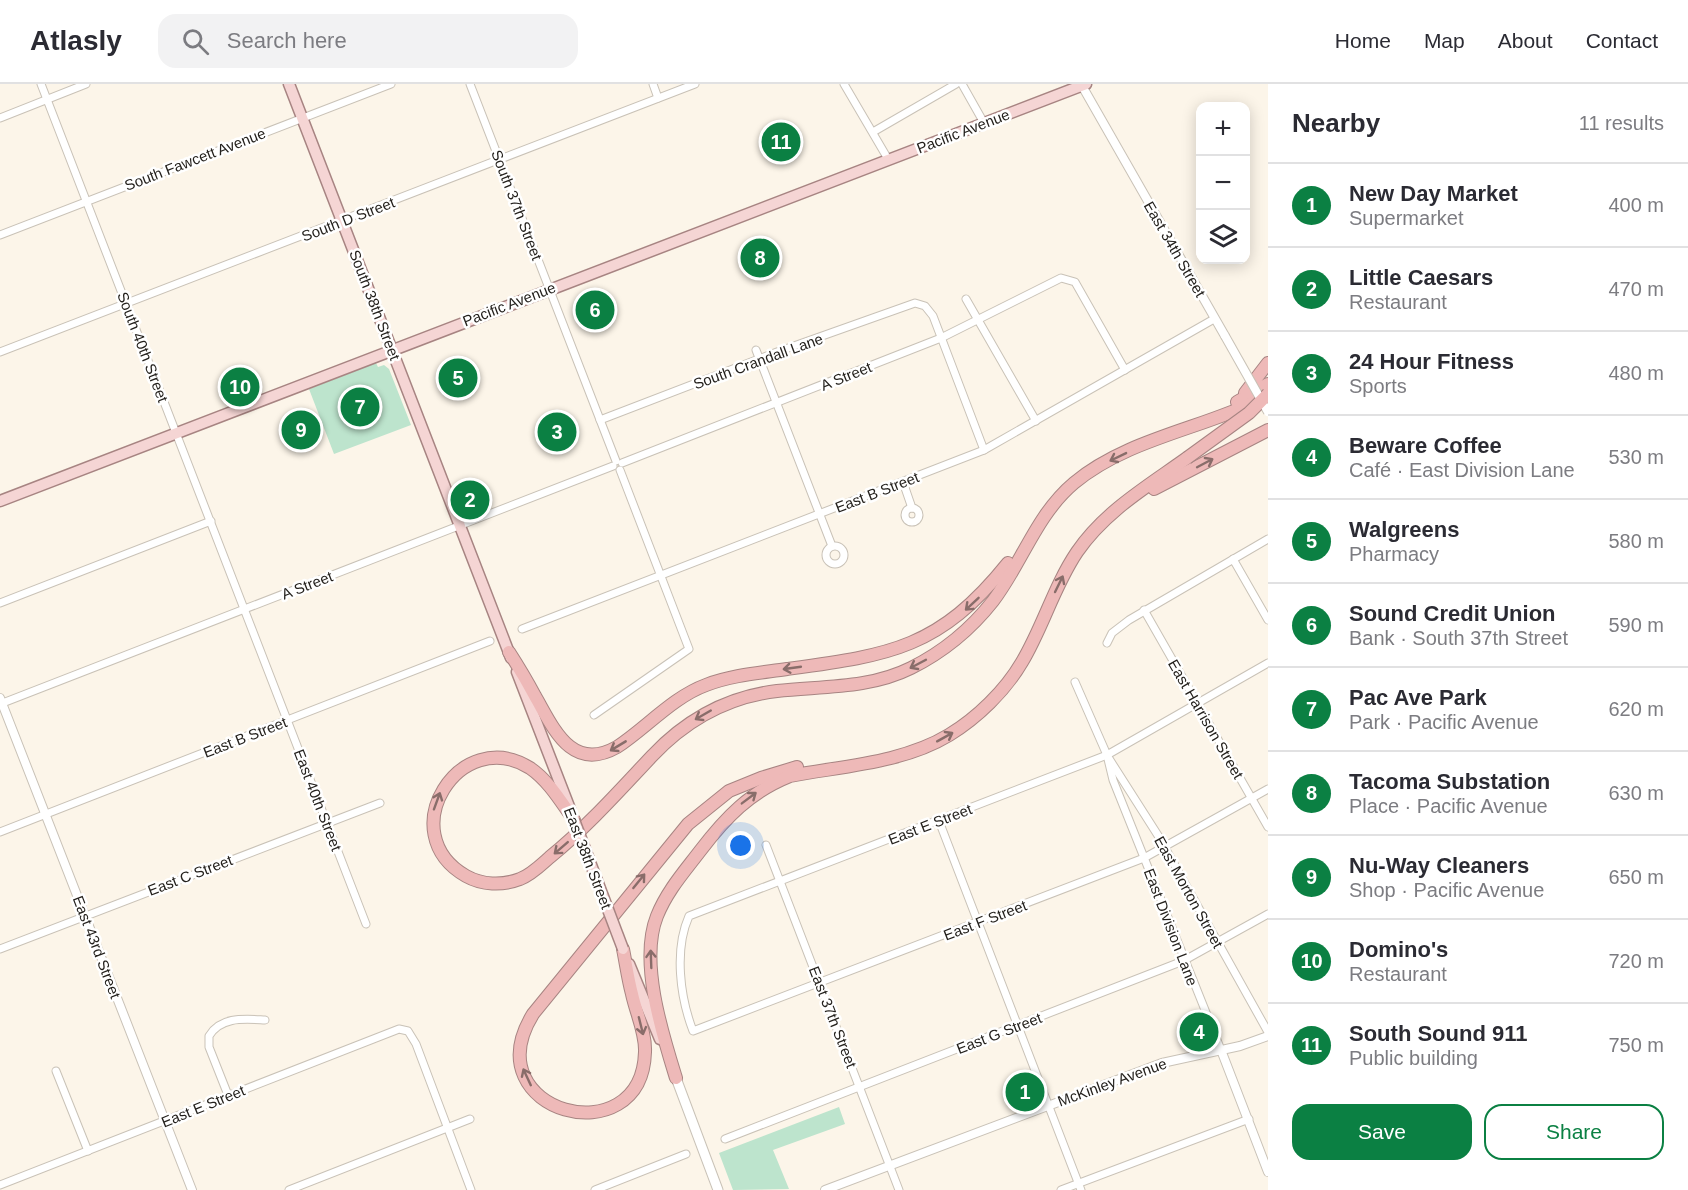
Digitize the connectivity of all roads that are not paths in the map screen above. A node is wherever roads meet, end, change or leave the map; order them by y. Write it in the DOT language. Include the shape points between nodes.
graph roads {
  1 [pos="41,84"];
  2 [pos="86,84"];
  3 [pos="289,84"];
  4 [pos="391,84"];
  5 [pos="470,84"];
  6 [pos="653,84"];
  7 [pos="695,84"];
  8 [pos="844,84"];
  9 [pos="956,84"];
  10 [pos="962,84"];
  11 [pos="1083,85"];
  12 [pos="658,98"];
  13 [pos="47,100"];
  14 [pos="0,118"];
  15 [pos="302,118"];
  16 [pos="984,123"];
  17 [pos="873,132"];
  18 [pos="888,159"];
  19 [pos="500,161"];
  20 [pos="87,202"];
  21 [pos="342,221"];
  22 [pos="0,235"];
  23 [pos="549,289"];
  24 [pos="966,299"];
  25 [pos="127,303"];
  26 [pos="978,319"];
  27 [pos="1214,319"];
  28 [pos="941,338"];
  29 [pos="393,349"];
  30 [pos="756,350"];
  31 [pos="0,352"];
  32 [pos="759,359"];
  33 [pos="1268,363"];
  34 [pos="1125,370"];
  35 [pos="1268,384"];
  36 [pos="1268,395"];
  37 [pos="776,403"];
  38 [pos="1226,407"];
  39 [pos="1268,412"];
  40 [pos="600,420"];
  41 [pos="1036,421"];
  42 [pos="1268,430"];
  43 [pos="177,433"];
  44 [pos="1172,434"];
  45 [pos="984,450"];
  46 [pos="618,465"];
  47 [pos="903,482"];
  48 [pos="0,501"];
  49 [pos="912,508"];
  50 [pos="1116,509"];
  51 [pos="820,514"];
  52 [pos="211,521"];
  53 [pos="460,526"];
  54 [pos="1037,527"];
  55 [pos="1268,539"];
  56 [pos="832,546"];
  57 [pos="1233,560"];
  58 [pos="661,576"];
  59 [pos="0,603"];
  60 [pos="246,609"];
  61 [pos="1144,610"];
  62 [pos="1268,620"];
  63 [pos="522,629"];
  64 [pos="490,641"];
  65 [pos="1107,643"];
  66 [pos="509,652"];
  67 [pos="1268,663"];
  68 [pos="1075,682"];
  69 [pos="1,702"];
  70 [pos="1198,704"];
  71 [pos="594,715"];
  72 [pos="288,720"];
  73 [pos="1107,755"];
  74 [pos="890,757"];
  75 [pos="1268,789"];
  76 [pos="1251,798"];
  77 [pos="380,802"];
  78 [pos="46,814"];
  79 [pos="574,820"];
  80 [pos="939,820"];
  81 [pos="327,822"];
  82 [pos="1268,827"];
  83 [pos="0,832"];
  84 [pos="766,845"];
  85 [pos="1165,849"];
  86 [pos="1144,858"];
  87 [pos="781,882"];
  88 [pos="1268,914"];
  89 [pos="85,916"];
  90 [pos="979,922"];
  91 [pos="366,924"];
  92 [pos="1217,943"];
  93 [pos="0,949"];
  94 [pos="623,949"];
  95 [pos="1183,961"];
  96 [pos="820,984"];
  97 [pos="265,1020"];
  98 [pos="1019,1025"];
  99 [pos="693,1031"];
  100 [pos="1268,1034"];
  101 [pos="1221,1050"];
  102 [pos="56,1071"];
  103 [pos="676,1078"];
  104 [pos="860,1087"];
  105 [pos="228,1095"];
  106 [pos="1050,1105"];
  107 [pos="470,1119"];
  108 [pos="1249,1119"];
  109 [pos="165,1121"];
  110 [pos="447,1128"];
  111 [pos="725,1139"];
  112 [pos="88,1151"];
  113 [pos="686,1154"];
  114 [pos="890,1166"];
  115 [pos="1267,1166"];
  116 [pos="12,1181"];
  117 [pos="0,1185"];
  118 [pos="1080,1187"];
  119 [pos="15,1190"];
  120 [pos="192,1190"];
  121 [pos="289,1190"];
  122 [pos="471,1190"];
  123 [pos="595,1190"];
  124 [pos="718,1190"];
  125 [pos="825,1190"];
  126 [pos="899,1190"];
  127 [pos="1061,1190"];
  1 -- 13 [label="street, South 40th Street"];
  2 -- 13 [label="street"];
  3 -- 15 [label="main road, South 38th Street"];
  4 -- 15 [label="street, South Fawcett Avenue"];
  5 -- 19 [label="street, South 37th Street"];
  6 -- 12 [label="street"];
  7 -- 12 [label="street, South D Street"];
  8 -- 17 [label="street"];
  9 -- 17 [label="street"];
  10 -- 16 [label="street"];
  11 -- 16 [label="main road, Pacific Avenue"];
  11 -- 27 [label="street, East 34th Street"];
  12 -- 19 [label="street, South D Street"];
  13 -- 14 [label="street"];
  13 -- 20 [label="street, South 40th Street"];
  15 -- 20 [label="street, South Fawcett Avenue"];
  15 -- 21 [label="main road, South 38th Street"];
  16 -- 18 [label="main road, Pacific Avenue"];
  17 -- 18 [label="street"];
  18 -- 23 [label="main road, Pacific Avenue"];
  19 -- 21 [label="street, South D Street"];
  19 -- 23 [label="street, South 37th Street"];
  20 -- 22 [label="street, South Fawcett Avenue"];
  20 -- 25 [label="street, South 40th Street"];
  21 -- 25 [label="street, South D Street"];
  21 -- 29 [label="main road, South 38th Street"];
  23 -- 29 [label="main road, Pacific Avenue"];
  23 -- 40 [label="street, South 37th Street"];
  24 -- 26 [label="street"];
  25 -- 31 [label="street, South D Street"];
  25 -- 43 [label="street, South 40th Street"];
  26 -- 28 [label="street, A Street"];
  26 -- 34 [label="street, A Street" via="1050,281 1064,278 1078,286"];
  26 -- 41 [label="street"];
  27 -- 34 [label="street, East B Street"];
  27 -- 39 [label="street, East 34th Street, bridge"];
  28 -- 32 [label="street, South Crandall Lane" via="930,312 915,303"];
  28 -- 37 [label="street, A Street"];
  28 -- 45 [label="street"];
  29 -- 43 [label="main road, Pacific Avenue"];
  29 -- 53 [label="main road, South 38th Street"];
  30 -- 32 [label="street"];
  32 -- 37 [label="street"];
  32 -- 40 [label="street, South Crandall Lane"];
  33 -- 38 [label="highway" via="1252,387"];
  34 -- 41 [label="street, East B Street"];
  35 -- 38 [label="highway"];
  36 -- 44 [label="highway"];
  36 -- 50 [label="highway, bridge"];
  37 -- 46 [label="street, A Street"];
  37 -- 51 [label="street"];
  38 -- 44 [label="highway"];
  40 -- 46 [label="street, South 37th Street"];
  41 -- 45 [label="street, East B Street"];
  50 -- 42 [label="highway, one-way"];
  43 -- 48 [label="main road, Pacific Avenue"];
  43 -- 52 [label="street, South 40th Street"];
  44 -- 54 [label="highway, one-way" via="1117,457 1082,478 1061,496"];
  45 -- 47 [label="street, East B Street"];
  46 -- 53 [label="street, A Street"];
  46 -- 58 [label="street"];
  47 -- 49 [label="street"];
  47 -- 51 [label="street, East B Street"];
  74 -- 50 [label="highway, one-way" via="947,736 993,699 1022,662 1077,553"];
  51 -- 56 [label="street"];
  51 -- 58 [label="street, East B Street"];
  52 -- 59 [label="street"];
  52 -- 60 [label="street, South 40th Street"];
  53 -- 60 [label="street, A Street"];
  53 -- 66 [label="main road, East 38th Street"];
  54 -- 66 [label="highway, one-way" via="975,602 931,635 874,655 740,676 704,686 617,747 602,753 579,751 559,739"];
  54 -- 79 [label="highway, one-way" via="993,601 961,635 929,658 889,678 842,687 761,693 709,711 678,731 563,847 520,879 488,883 464,875 442,853 433,824 437,800 450,779 472,764 492,759 510,760 536,773"];
  55 -- 57 [label="street"];
  57 -- 61 [label="street"];
  57 -- 62 [label="street"];
  58 -- 63 [label="street, East B Street"];
  58 -- 71 [label="street" via="689,649"];
  60 -- 69 [label="street, A Street"];
  60 -- 72 [label="street, East 40th Street"];
  61 -- 65 [label="street" via="1115,630"];
  61 -- 70 [label="street, East Harrison Street"];
  64 -- 72 [label="street, East B Street"];
  66 -- 79 [label="main road, East 38th Street"];
  67 -- 70 [label="street, East E Street"];
  68 -- 73 [label="street, East Division Lane"];
  69 -- 78 [label="street, East 43rd Street"];
  70 -- 73 [label="street, East E Street"];
  70 -- 76 [label="street, East Harrison Street"];
  72 -- 78 [label="street, East B Street"];
  72 -- 81 [label="street, East 40th Street"];
  73 -- 80 [label="street, East E Street"];
  73 -- 85 [label="street, East Morton Street"];
  73 -- 86 [label="street, East Division Lane"];
  94 -- 74 [label="highway, one-way" via="645,1048 641,1074 624,1098 609,1108 580,1114 560,1109 534,1092 523,1069 520,1050 526,1025 665,848 712,802 761,778 801,766"];
  103 -- 74 [label="highway, one-way" via="651,962 653,930 672,888 728,816 756,792 790,776"];
  75 -- 76 [label="street, East F Street"];
  76 -- 82 [label="street, East Harrison Street"];
  76 -- 85 [label="street, East F Street"];
  77 -- 81 [label="street, East C Street"];
  78 -- 83 [label="street, East B Street"];
  78 -- 89 [label="street, East 43rd Street"];
  79 -- 94 [label="main road, East 38th Street, bridge"];
  80 -- 87 [label="street, East E Street"];
  80 -- 90 [label="street"];
  81 -- 89 [label="street, East C Street"];
  81 -- 91 [label="street, East 40th Street"];
  84 -- 87 [label="street, East 37th Street"];
  85 -- 86 [label="street, East F Street"];
  85 -- 92 [label="street, East Morton Street"];
  86 -- 90 [label="street, East F Street"];
  86 -- 95 [label="street, East Division Lane"];
  87 -- 96 [label="street, East 37th Street"];
  87 -- 99 [label="street, East E Street" via="689,916 681,938 681,960 682,984"];
  88 -- 92 [label="street, East G Street"];
  89 -- 93 [label="street, East C Street"];
  89 -- 109 [label="street, East 43rd Street"];
  90 -- 96 [label="street, East F Street"];
  90 -- 98 [label="street"];
  92 -- 95 [label="street, East G Street"];
  92 -- 100 [label="street, East Morton Street"];
  94 -- 103 [label="main road, East 38th Street"];
  95 -- 98 [label="street, East G Street"];
  95 -- 101 [label="street, East Division Lane"];
  96 -- 99 [label="street, East F Street"];
  96 -- 104 [label="street, East 37th Street"];
  97 -- 105 [label="street" via="231,1020 208,1035"];
  98 -- 104 [label="street, East G Street"];
  98 -- 106 [label="street"];
  100 -- 101 [label="street, McKinley Avenue"];
  101 -- 106 [label="street, McKinley Avenue" via="1162,1063"];
  101 -- 108 [label="street, East Division Lane"];
  102 -- 112 [label="street"];
  103 -- 124 [label="main road, East 38th Street"];
  104 -- 111 [label="street, East G Street"];
  104 -- 114 [label="street, East 37th Street"];
  105 -- 109 [label="street, East E Street"];
  105 -- 110 [label="street, East E Street" via="393,1030 406,1030 416,1044"];
  106 -- 114 [label="street, McKinley Avenue"];
  106 -- 118 [label="street"];
  107 -- 110 [label="street"];
  108 -- 115 [label="street, East Division Lane"];
  108 -- 118 [label="street"];
  109 -- 112 [label="street, East E Street"];
  109 -- 120 [label="street, East 43rd Street"];
  110 -- 121 [label="street"];
  110 -- 122 [label="street"];
  112 -- 116 [label="street, East E Street"];
  113 -- 123 [label="street"];
  114 -- 125 [label="street, McKinley Avenue"];
  114 -- 126 [label="street, East 37th Street"];
  116 -- 117 [label="street, East E Street"];
  116 -- 119 [label="street"];
  118 -- 127 [label="street"];
}
